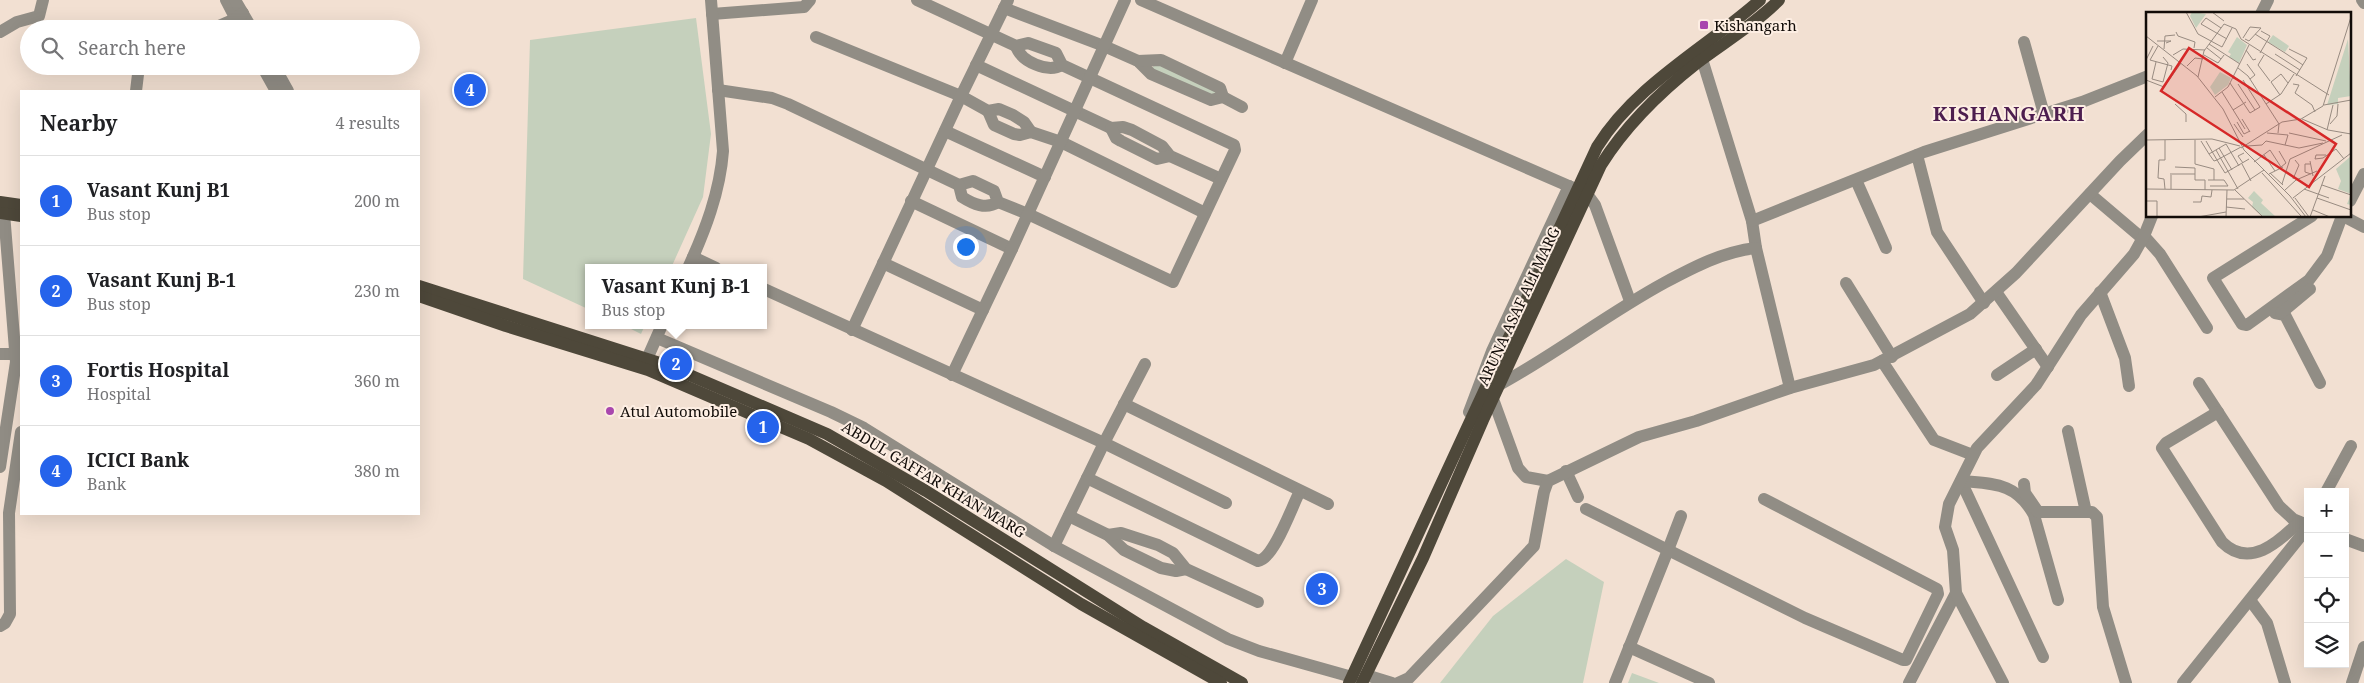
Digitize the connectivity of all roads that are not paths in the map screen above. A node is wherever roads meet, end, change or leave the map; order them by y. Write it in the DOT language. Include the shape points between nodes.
graph roads {
  1 [pos="43,0"];
  2 [pos="226,0"];
  3 [pos="235,0"];
  4 [pos="711,0"];
  5 [pos="917,0"];
  6 [pos="1125,0"];
  7 [pos="1141,0"];
  8 [pos="1312,0"];
  9 [pos="1760,0"];
  10 [pos="1779,0"];
  11 [pos="2268,0"];
  12 [pos="806,2"];
  13 [pos="1006,4"];
  14 [pos="2262,12"];
  15 [pos="712,14"];
  16 [pos="24,20"];
  17 [pos="240,20"];
  18 [pos="20,21"];
  19 [pos="0,32"];
  20 [pos="990,36"];
  21 [pos="816,37"];
  22 [pos="2024,42"];
  23 [pos="1104,46"];
  24 [pos="1702,59"];
  25 [pos="1285,63"];
  26 [pos="976,65"];
  27 [pos="138,75"];
  28 [pos="267,75"];
  29 [pos="279,75"];
  30 [pos="2146,77"];
  31 [pos="1090,78"];
  32 [pos="136,90"];
  33 [pos="275,90"];
  34 [pos="287,90"];
  35 [pos="718,90"];
  36 [pos="961,96"];
  37 [pos="1242,107"];
  38 [pos="1076,110"];
  39 [pos="2044,114"];
  40 [pos="945,131"];
  41 [pos="2146,136"];
  42 [pos="1061,142"];
  43 [pos="1917,156"];
  44 [pos="926,169"];
  45 [pos="2364,174"];
  46 [pos="1045,177"];
  47 [pos="1221,179"];
  48 [pos="1856,180"];
  49 [pos="959,185"];
  50 [pos="1578,190"];
  51 [pos="2090,194"];
  52 [pos="2352,197"];
  53 [pos="911,202"];
  54 [pos="998,202"];
  55 [pos="20,205"];
  56 [pos="1,209"];
  57 [pos="1205,213"];
  58 [pos="1028,214"];
  59 [pos="20,216"];
  60 [pos="2151,218"];
  61 [pos="2309,218"];
  62 [pos="2344,218"];
  63 [pos="2344,218"];
  64 [pos="2346,218"];
  65 [pos="1752,221"];
  66 [pos="2364,227"];
  67 [pos="2144,238"];
  68 [pos="1756,248"];
  69 [pos="1886,248"];
  70 [pos="1012,249"];
  71 [pos="691,262"];
  72 [pos="883,263"];
  73 [pos="1846,283"];
  74 [pos="420,286"];
  75 [pos="767,290"];
  76 [pos="1996,292"];
  77 [pos="2100,292"];
  78 [pos="420,296"];
  79 [pos="1630,302"];
  80 [pos="1984,302"];
  81 [pos="983,310"];
  82 [pos="2281,313"];
  83 [pos="2207,328"];
  84 [pos="2252,328"];
  85 [pos="660,329"];
  86 [pos="852,330"];
  87 [pos="657,338"];
  88 [pos="2036,349"];
  89 [pos="0,354"];
  90 [pos="16,354"];
  91 [pos="647,359"];
  92 [pos="1887,359"];
  93 [pos="1145,364"];
  94 [pos="2048,367"];
  95 [pos="952,374"];
  96 [pos="1997,374"];
  97 [pos="2320,383"];
  98 [pos="2199,384"];
  99 [pos="1499,385"];
  100 [pos="2130,386"];
  101 [pos="1790,388"];
  102 [pos="1492,399"];
  103 [pos="1124,404"];
  104 [pos="2218,412"];
  105 [pos="2068,432"];
  106 [pos="20,436"];
  107 [pos="1104,442"];
  108 [pos="2350,446"];
  109 [pos="1973,455"];
  110 [pos="0,467"];
  111 [pos="1566,471"];
  112 [pos="1086,478"];
  113 [pos="1548,481"];
  114 [pos="1961,481"];
  115 [pos="2024,484"];
  116 [pos="2328,488"];
  117 [pos="1300,491"];
  118 [pos="1578,497"];
  119 [pos="5,502"];
  120 [pos="1769,502"];
  121 [pos="1226,503"];
  122 [pos="1328,504"];
  123 [pos="1586,510"];
  124 [pos="2086,512"];
  125 [pos="1069,516"];
  126 [pos="1682,516"];
  127 [pos="2304,524"];
  128 [pos="2304,526"];
  129 [pos="2304,526"];
  130 [pos="1108,535"];
  131 [pos="2349,540"];
  132 [pos="1054,546"];
  133 [pos="2364,546"];
  134 [pos="1405,550"];
  135 [pos="1668,550"];
  136 [pos="1186,569"];
  137 [pos="1956,593"];
  138 [pos="2058,600"];
  139 [pos="2250,600"];
  140 [pos="1258,602"];
  141 [pos="2,622"];
  142 [pos="1629,647"];
  143 [pos="2364,647"];
  144 [pos="2043,657"];
  145 [pos="1357,680"];
  146 [pos="1221,683"];
  147 [pos="1242,683"];
  148 [pos="1392,683"];
  149 [pos="1398,683"];
  150 [pos="1616,683"];
  151 [pos="1709,683"];
  152 [pos="1909,683"];
  153 [pos="2003,683"];
  154 [pos="2126,683"];
  155 [pos="2183,683"];
  156 [pos="2285,683"];
  157 [pos="2352,683"];
  1 -- 16 [label="street" via="38,16"];
  2 -- 17 [label="street"];
  3 -- 17 [label="street"];
  4 -- 15 [label="street"];
  5 -- 20 [label="street"];
  6 -- 23 [label="street"];
  7 -- 25 [label="street"];
  8 -- 25 [label="street"];
  9 -- 50 [label="main road, ARUNA ASAF ALI MARG" via="1622,113 1597,146"];
  10 -- 24 [label="main road, ARUNA ASAF ALI MARG"];
  11 -- 14 [label="street"];
  12 -- 15 [label="street"];
  13 -- 20 [label="street"];
  13 -- 23 [label="street"];
  15 -- 35 [label="street"];
  18 -- 19 [label="street"];
  20 -- 26 [label="street"];
  20 -- 31 [label="street" via="1016,46 1025,43 1040,47 1056,54 1062,65"];
  21 -- 36 [label="street"];
  22 -- 39 [label="street"];
  23 -- 31 [label="street"];
  23 -- 37 [label="street" via="1138,61 1151,74 1211,100 1223,97"];
  24 -- 50 [label="main road, ARUNA ASAF ALI MARG" via="1636,117"];
  24 -- 65 [label="street"];
  25 -- 50 [label="street"];
  26 -- 36 [label="street"];
  26 -- 38 [label="street"];
  27 -- 32 [label="street"];
  28 -- 33 [label="street"];
  29 -- 34 [label="street"];
  30 -- 39 [label="street"];
  31 -- 38 [label="street"];
  31 -- 47 [label="street" via="1232,143 1235,150"];
  35 -- 44 [label="street" via="772,98 788,104"];
  35 -- 71 [label="street" via="721,168 718,186"];
  36 -- 40 [label="street"];
  36 -- 42 [label="street" via="988,111 999,109 1013,114 1024,122 1030,132"];
  38 -- 42 [label="street"];
  38 -- 47 [label="street" via="1111,128 1132,130 1162,146 1170,156"];
  39 -- 43 [label="street"];
  40 -- 44 [label="street"];
  40 -- 46 [label="street"];
  41 -- 51 [label="street"];
  42 -- 46 [label="street"];
  42 -- 57 [label="street"];
  43 -- 48 [label="street"];
  43 -- 80 [label="street" via="1937,232"];
  44 -- 49 [label="street"];
  44 -- 53 [label="street"];
  45 -- 52 [label="street"];
  46 -- 58 [label="street"];
  47 -- 57 [label="street"];
  48 -- 65 [label="street"];
  48 -- 69 [label="street"];
  49 -- 54 [label="street" via="973,181 987,186 994,191"];
  49 -- 54 [label="street" via="962,197 968,201 987,206"];
  50 -- 79 [label="street" via="1595,204"];
  50 -- 99 [label="main road, ARUNA ASAF ALI MARG"];
  50 -- 134 [label="street" via="1492,351 1446,464"];
  50 -- 145 [label="main road, ARUNA ASAF ALI MARG"];
  51 -- 67 [label="street"];
  51 -- 76 [label="street"];
  53 -- 70 [label="street"];
  53 -- 72 [label="street"];
  54 -- 58 [label="street"];
  55 -- 56 [label="main road"];
  56 -- 59 [label="main road"];
  56 -- 90 [label="street"];
  57 -- 58 [label="street" via="1173,282"];
  58 -- 70 [label="street"];
  60 -- 67 [label="street"];
  61 -- 62 [label="street" via="2213,278 2242,324 2247,325 2309,280 2326,256"];
  63 -- 82 [label="street" via="2332,262 2310,289"];
  64 -- 66 [label="street"];
  65 -- 68 [label="street"];
  67 -- 77 [label="street"];
  67 -- 83 [label="street" via="2160,254"];
  68 -- 79 [label="street" via="1730,252 1703,263"];
  68 -- 101 [label="street"];
  70 -- 81 [label="street"];
  72 -- 81 [label="street"];
  72 -- 86 [label="street"];
  73 -- 92 [label="street"];
  74 -- 91 [label="main road, ABDUL GAFFAR KHAN MARG"];
  75 -- 86 [label="street"];
  76 -- 80 [label="street"];
  76 -- 88 [label="street"];
  77 -- 94 [label="street"];
  77 -- 100 [label="street" via="2125,358"];
  78 -- 146 [label="main road, ABDUL GAFFAR KHAN MARG" via="648,370 810,439 886,482 1081,604"];
  79 -- 99 [label="street"];
  80 -- 92 [label="street" via="1970,314"];
  81 -- 95 [label="street"];
  82 -- 84 [label="street" via="2271,315"];
  82 -- 97 [label="street" via="2285,315"];
  85 -- 87 [label="street"];
  86 -- 95 [label="street"];
  87 -- 91 [label="street"];
  87 -- 132 [label="street" via="864,428"];
  88 -- 94 [label="street"];
  88 -- 96 [label="street"];
  89 -- 90 [label="street"];
  90 -- 110 [label="street" via="14,389"];
  91 -- 147 [label="main road, ABDUL GAFFAR KHAN MARG" via="827,434 1143,627"];
  92 -- 101 [label="street"];
  92 -- 109 [label="street" via="1934,440"];
  93 -- 103 [label="street"];
  94 -- 109 [label="street" via="2023,401"];
  95 -- 107 [label="street"];
  98 -- 104 [label="street"];
  99 -- 102 [label="main road, ARUNA ASAF ALI MARG"];
  101 -- 111 [label="street" via="1634,439"];
  102 -- 113 [label="street" via="1518,468 1526,477"];
  102 -- 145 [label="main road, ARUNA ASAF ALI MARG" via="1422,558"];
  103 -- 107 [label="street"];
  103 -- 117 [label="street"];
  104 -- 127 [label="street" via="2279,506"];
  104 -- 128 [label="street" via="2162,448 2222,542 2242,553 2261,552"];
  105 -- 124 [label="street"];
  106 -- 119 [label="street"];
  107 -- 112 [label="street"];
  107 -- 121 [label="street"];
  108 -- 116 [label="street"];
  109 -- 114 [label="street"];
  111 -- 113 [label="street"];
  111 -- 118 [label="street"];
  112 -- 117 [label="street" via="1258,561 1271,553"];
  112 -- 125 [label="street"];
  113 -- 149 [label="street" via="1534,546 1409,678"];
  114 -- 137 [label="street" via="1949,504 1946,520 1953,550"];
  114 -- 138 [label="street" via="2002,485 2028,505 2034,515"];
  114 -- 144 [label="street"];
  115 -- 124 [label="street" via="2025,493 2038,512"];
  117 -- 122 [label="street"];
  119 -- 141 [label="street" via="10,608"];
  120 -- 135 [label="street" via="1938,591 1905,661 1809,620"];
  123 -- 135 [label="street"];
  124 -- 154 [label="street" via="2097,517 2103,607"];
  125 -- 130 [label="street"];
  125 -- 132 [label="street"];
  126 -- 135 [label="street"];
  129 -- 139 [label="street"];
  130 -- 136 [label="street" via="1124,550 1160,568"];
  130 -- 136 [label="street" via="1121,533 1158,545 1173,553"];
  131 -- 133 [label="street"];
  132 -- 145 [label="street" via="1228,639"];
  135 -- 142 [label="street"];
  136 -- 140 [label="street"];
  137 -- 152 [label="street"];
  137 -- 153 [label="street"];
  139 -- 155 [label="street"];
  139 -- 156 [label="street" via="2267,623"];
  142 -- 150 [label="street"];
  142 -- 151 [label="street"];
  143 -- 157 [label="street"];
  145 -- 148 [label="street"];
}
